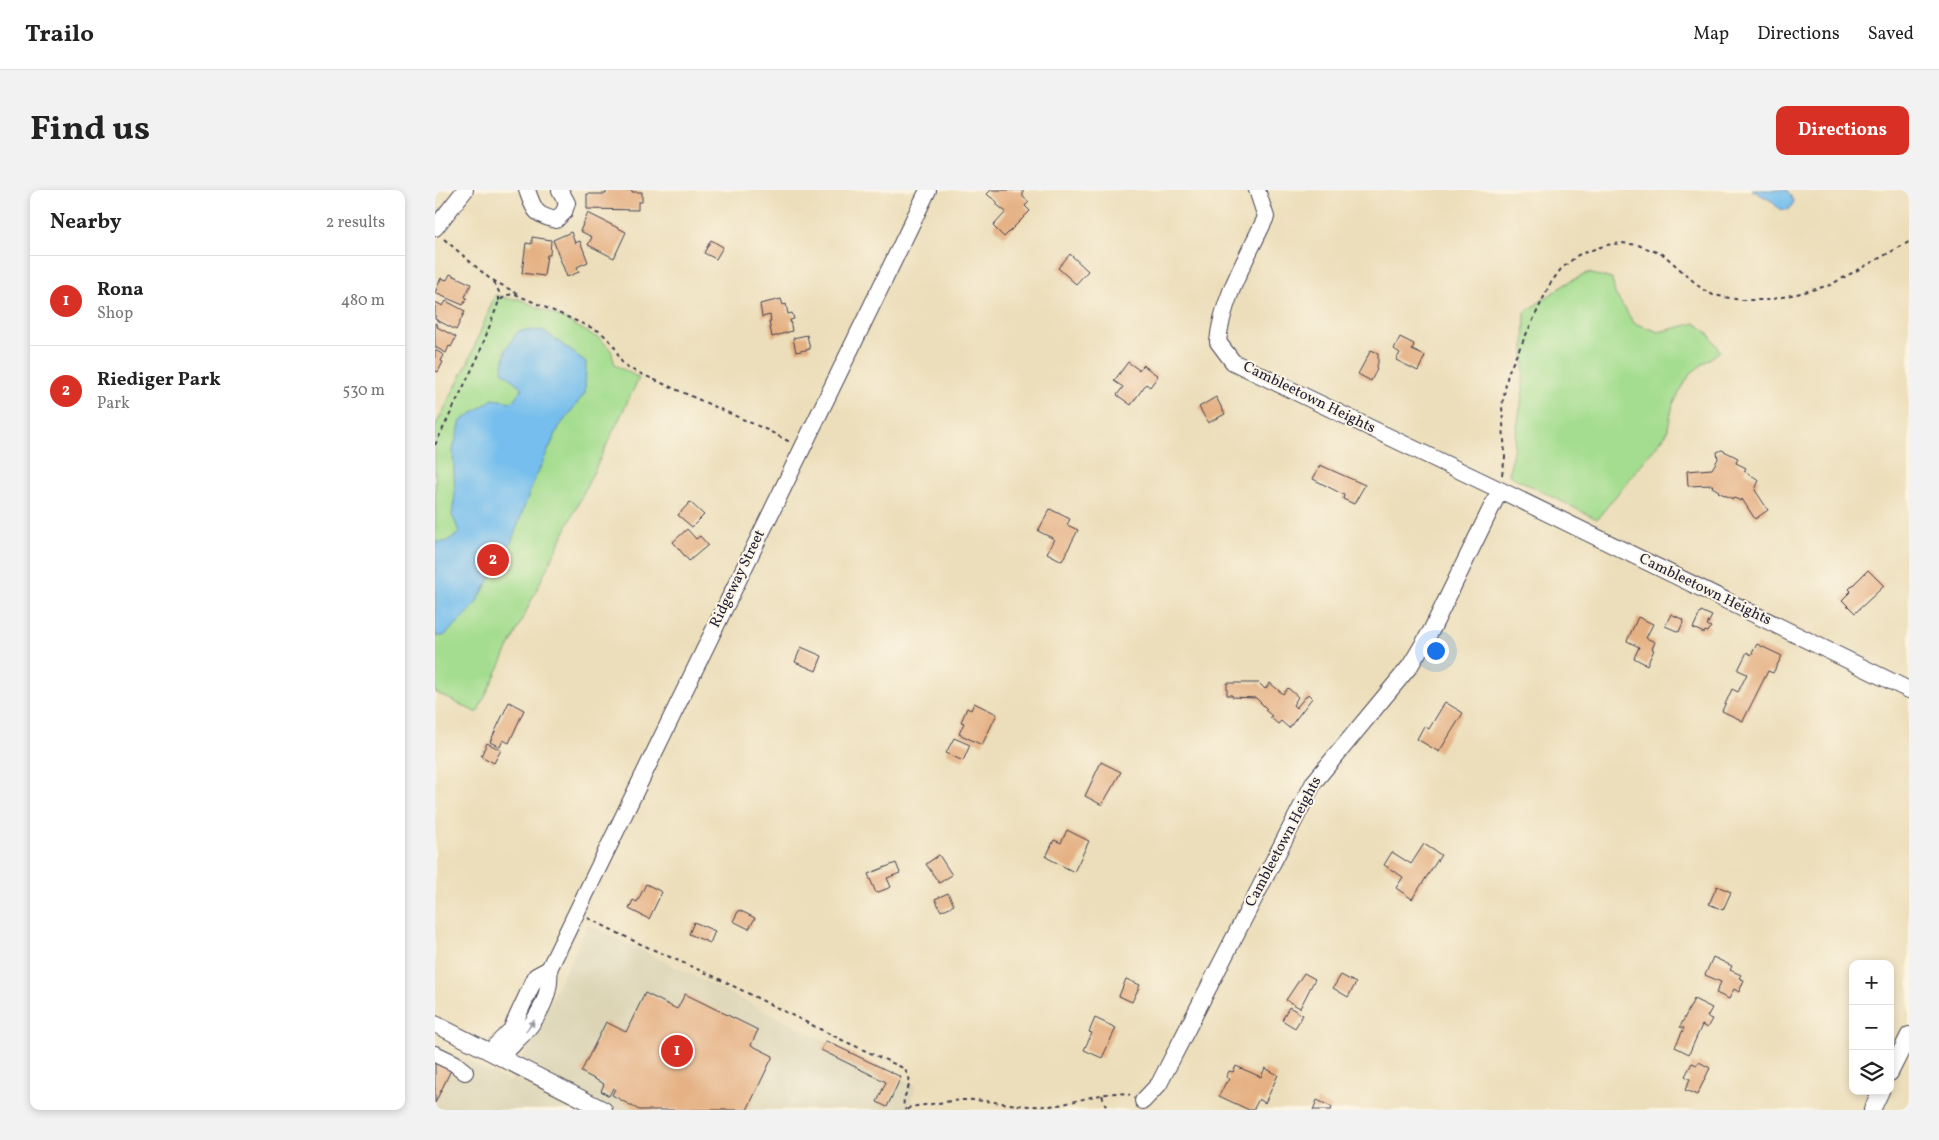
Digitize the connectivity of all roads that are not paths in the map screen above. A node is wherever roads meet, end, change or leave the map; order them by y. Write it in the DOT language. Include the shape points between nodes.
graph roads {
  1 [pos="465,190"];
  2 [pos="527,190"];
  3 [pos="560,190"];
  4 [pos="928,190"];
  5 [pos="1257,190"];
  6 [pos="438,232"];
  7 [pos="1498,489"];
  8 [pos="1909,690"];
  9 [pos="435,1024"];
  10 [pos="1909,1034"];
  11 [pos="493,1052"];
  12 [pos="435,1054"];
  13 [pos="1894,1065"];
  14 [pos="465,1072"];
  15 [pos="1879,1095"];
  16 [pos="1143,1101"];
  17 [pos="604,1110"];
  18 [pos="1872,1110"];
  1 -- 6 [label="street"];
  2 -- 3 [label="street" via="535,210 542,217 556,220 567,204"];
  4 -- 11 [label="street, Ridgeway Street" via="549,969 546,996 536,1018 504,1052"];
  5 -- 7 [label="street, Cambleetown Heights" via="1266,217 1231,292 1220,329 1219,342 1233,362"];
  7 -- 8 [label="street, Cambleetown Heights"];
  7 -- 16 [label="street, Cambleetown Heights" via="1433,629 1410,666 1314,782 1159,1084"];
  9 -- 11 [label="street"];
  10 -- 13 [label="street"];
  11 -- 17 [label="street"];
  12 -- 14 [label="street"];
  15 -- 18 [label="street"];
}
